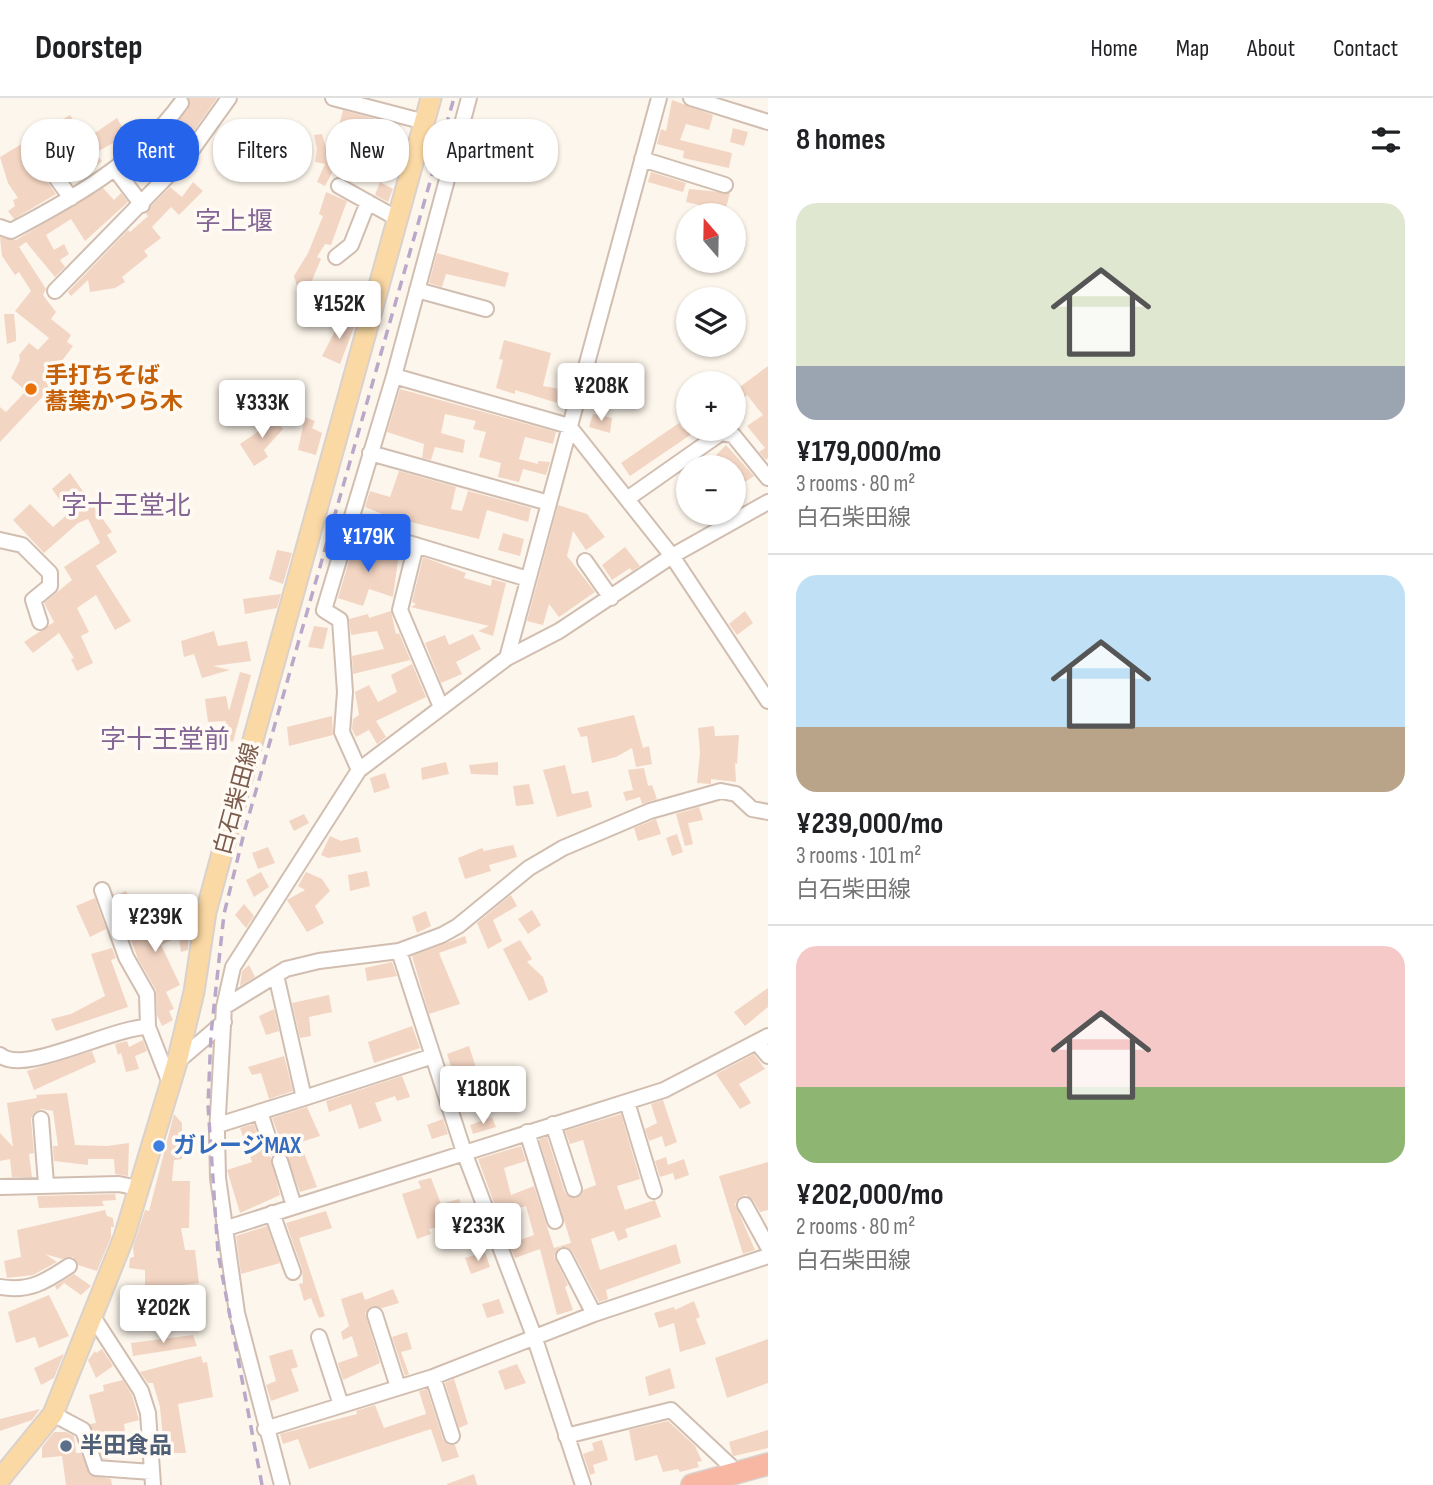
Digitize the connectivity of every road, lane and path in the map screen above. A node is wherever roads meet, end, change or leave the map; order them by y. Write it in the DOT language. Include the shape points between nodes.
graph roads {
  1 [pos="229,98"];
  2 [pos="333,98"];
  3 [pos="431,98"];
  4 [pos="469,98"];
  5 [pos="659,98"];
  6 [pos="691,98"];
  7 [pos="181,103"];
  8 [pos="169,119"];
  9 [pos="426,119"];
  10 [pos="423,121"];
  11 [pos="768,122"];
  12 [pos="423,129"];
  13 [pos="642,159"];
  14 [pos="113,170"];
  15 [pos="59,182"];
  16 [pos="125,182"];
  17 [pos="724,185"];
  18 [pos="339,186"];
  19 [pos="71,198"];
  20 [pos="368,202"];
  21 [pos="142,205"];
  22 [pos="398,219"];
  23 [pos="0,227"];
  24 [pos="336,257"];
  25 [pos="417,290"];
  26 [pos="55,291"];
  27 [pos="486,309"];
  28 [pos="394,376"];
  29 [pos="569,426"];
  30 [pos="370,453"];
  31 [pos="768,478"];
  32 [pos="627,499"];
  33 [pos="768,502"];
  34 [pos="548,503"];
  35 [pos="349,525"];
  36 [pos="0,540"];
  37 [pos="416,545"];
  38 [pos="672,556"];
  39 [pos="585,561"];
  40 [pos="528,579"];
  41 [pos="611,597"];
  42 [pos="40,622"];
  43 [pos="506,658"];
  44 [pos="768,701"];
  45 [pos="441,708"];
  46 [pos="359,770"];
  47 [pos="768,812"];
  48 [pos="102,890"];
  49 [pos="399,951"];
  50 [pos="276,975"];
  51 [pos="224,1007"];
  52 [pos="224,1022"];
  53 [pos="148,1027"];
  54 [pos="763,1040"];
  55 [pos="0,1055"];
  56 [pos="433,1056"];
  57 [pos="768,1056"];
  58 [pos="177,1062"];
  59 [pos="170,1083"];
  60 [pos="304,1098"];
  61 [pos="627,1101"];
  62 [pos="260,1112"];
  63 [pos="41,1119"];
  64 [pos="553,1124"];
  65 [pos="218,1125"];
  66 [pos="527,1132"];
  67 [pos="271,1146"];
  68 [pos="464,1152"];
  69 [pos="280,1161"];
  70 [pos="46,1184"];
  71 [pos="0,1187"];
  72 [pos="138,1188"];
  73 [pos="573,1189"];
  74 [pos="654,1191"];
  75 [pos="746,1205"];
  76 [pos="294,1206"];
  77 [pos="272,1213"];
  78 [pos="555,1221"];
  79 [pos="227,1228"];
  80 [pos="768,1247"];
  81 [pos="564,1256"];
  82 [pos="768,1256"];
  83 [pos="69,1266"];
  84 [pos="293,1272"];
  85 [pos="0,1287"];
  86 [pos="594,1314"];
  87 [pos="375,1315"];
  88 [pos="93,1317"];
  89 [pos="534,1336"];
  90 [pos="319,1337"];
  91 [pos="433,1377"];
  92 [pos="398,1387"];
  93 [pos="341,1405"];
  94 [pos="53,1414"];
  95 [pos="265,1429"];
  96 [pos="452,1436"];
  97 [pos="566,1436"];
  98 [pos="768,1464"];
  99 [pos="737,1472"];
  100 [pos="153,1478"];
  101 [pos="0,1479"];
  102 [pos="282,1485"];
  103 [pos="583,1485"];
  104 [pos="692,1485"];
  1 -- 21 [label="street" via="189,154"];
  2 -- 10 [label="street"];
  3 -- 9 [label="main road, 白石柴田線"];
  4 -- 25 [label="street"];
  5 -- 13 [label="street"];
  6 -- 11 [label="street"];
  7 -- 8 [label="street"];
  12 -- 22 [label="main road, 白石柴田線"];
  13 -- 17 [label="street"];
  13 -- 29 [label="street"];
  14 -- 19 [label="street"];
  15 -- 19 [label="street"];
  16 -- 21 [label="street"];
  18 -- 20 [label="street"];
  19 -- 23 [label="street" via="11,231"];
  20 -- 22 [label="street"];
  20 -- 24 [label="street" via="351,245"];
  21 -- 26 [label="street"];
  22 -- 58 [label="main road, 白石柴田線" via="206,912"];
  25 -- 27 [label="street"];
  25 -- 28 [label="street"];
  28 -- 29 [label="street"];
  28 -- 30 [label="street"];
  29 -- 32 [label="street"];
  29 -- 34 [label="street"];
  30 -- 34 [label="street"];
  30 -- 35 [label="street"];
  31 -- 32 [label="street" via="733,435 721,433"];
  32 -- 38 [label="street"];
  33 -- 38 [label="street"];
  34 -- 40 [label="street"];
  35 -- 37 [label="street"];
  35 -- 46 [label="street" via="324,610 340,620 345,692 342,732"];
  36 -- 42 [label="street" via="22,545 51,573 50,586 33,600"];
  37 -- 40 [label="street"];
  37 -- 45 [label="street" via="400,610"];
  38 -- 41 [label="street"];
  38 -- 44 [label="street"];
  39 -- 41 [label="street"];
  40 -- 43 [label="street"];
  41 -- 43 [label="street"];
  43 -- 45 [label="street"];
  45 -- 46 [label="street"];
  46 -- 51 [label="street" via="233,967"];
  47 -- 49 [label="street" via="752,809 736,794 721,791 650,811 563,848 458,926"];
  48 -- 53 [label="street" via="126,957 147,994"];
  49 -- 50 [label="street" via="319,961"];
  49 -- 56 [label="street"];
  50 -- 51 [label="street"];
  50 -- 60 [label="street"];
  51 -- 52 [label="street"];
  52 -- 58 [label="street"];
  52 -- 65 [label="street"];
  53 -- 55 [label="street" via="113,1032 51,1056 17,1063"];
  53 -- 59 [label="street"];
  54 -- 57 [label="street"];
  54 -- 61 [label="street" via="664,1090"];
  56 -- 60 [label="street"];
  56 -- 68 [label="street"];
  58 -- 59 [label="main road, 白石柴田線"];
  59 -- 72 [label="main road, 白石柴田線"];
  60 -- 62 [label="street"];
  61 -- 64 [label="street"];
  61 -- 74 [label="street"];
  62 -- 65 [label="street"];
  62 -- 67 [label="street"];
  63 -- 70 [label="street"];
  64 -- 66 [label="street"];
  64 -- 73 [label="street"];
  65 -- 79 [label="street" via="218,1178"];
  66 -- 68 [label="street"];
  66 -- 78 [label="street"];
  68 -- 76 [label="street"];
  68 -- 89 [label="street"];
  69 -- 76 [label="street"];
  70 -- 71 [label="street"];
  70 -- 72 [label="street"];
  72 -- 88 [label="main road, 白石柴田線"];
  75 -- 80 [label="street"];
  76 -- 77 [label="street"];
  77 -- 79 [label="street"];
  77 -- 84 [label="street"];
  79 -- 95 [label="street" via="237,1313"];
  81 -- 86 [label="street"];
  82 -- 86 [label="street"];
  83 -- 85 [label="street" via="32,1287"];
  86 -- 89 [label="street"];
  87 -- 92 [label="street"];
  88 -- 94 [label="main road, 白石柴田線"];
  88 -- 100 [label="street" via="141,1391 148,1413"];
  89 -- 91 [label="street"];
  89 -- 97 [label="street"];
  90 -- 93 [label="street"];
  91 -- 92 [label="street"];
  91 -- 96 [label="street"];
  92 -- 93 [label="street"];
  93 -- 95 [label="street"];
  94 -- 100 [label="street" via="83,1430 96,1468"];
  94 -- 101 [label="main road, 白石柴田線"];
  95 -- 102 [label="street"];
  97 -- 99 [label="street" via="671,1410"];
  97 -- 103 [label="street"];
  98 -- 99 [label="highway"];
  99 -- 104 [label="highway"];
}
